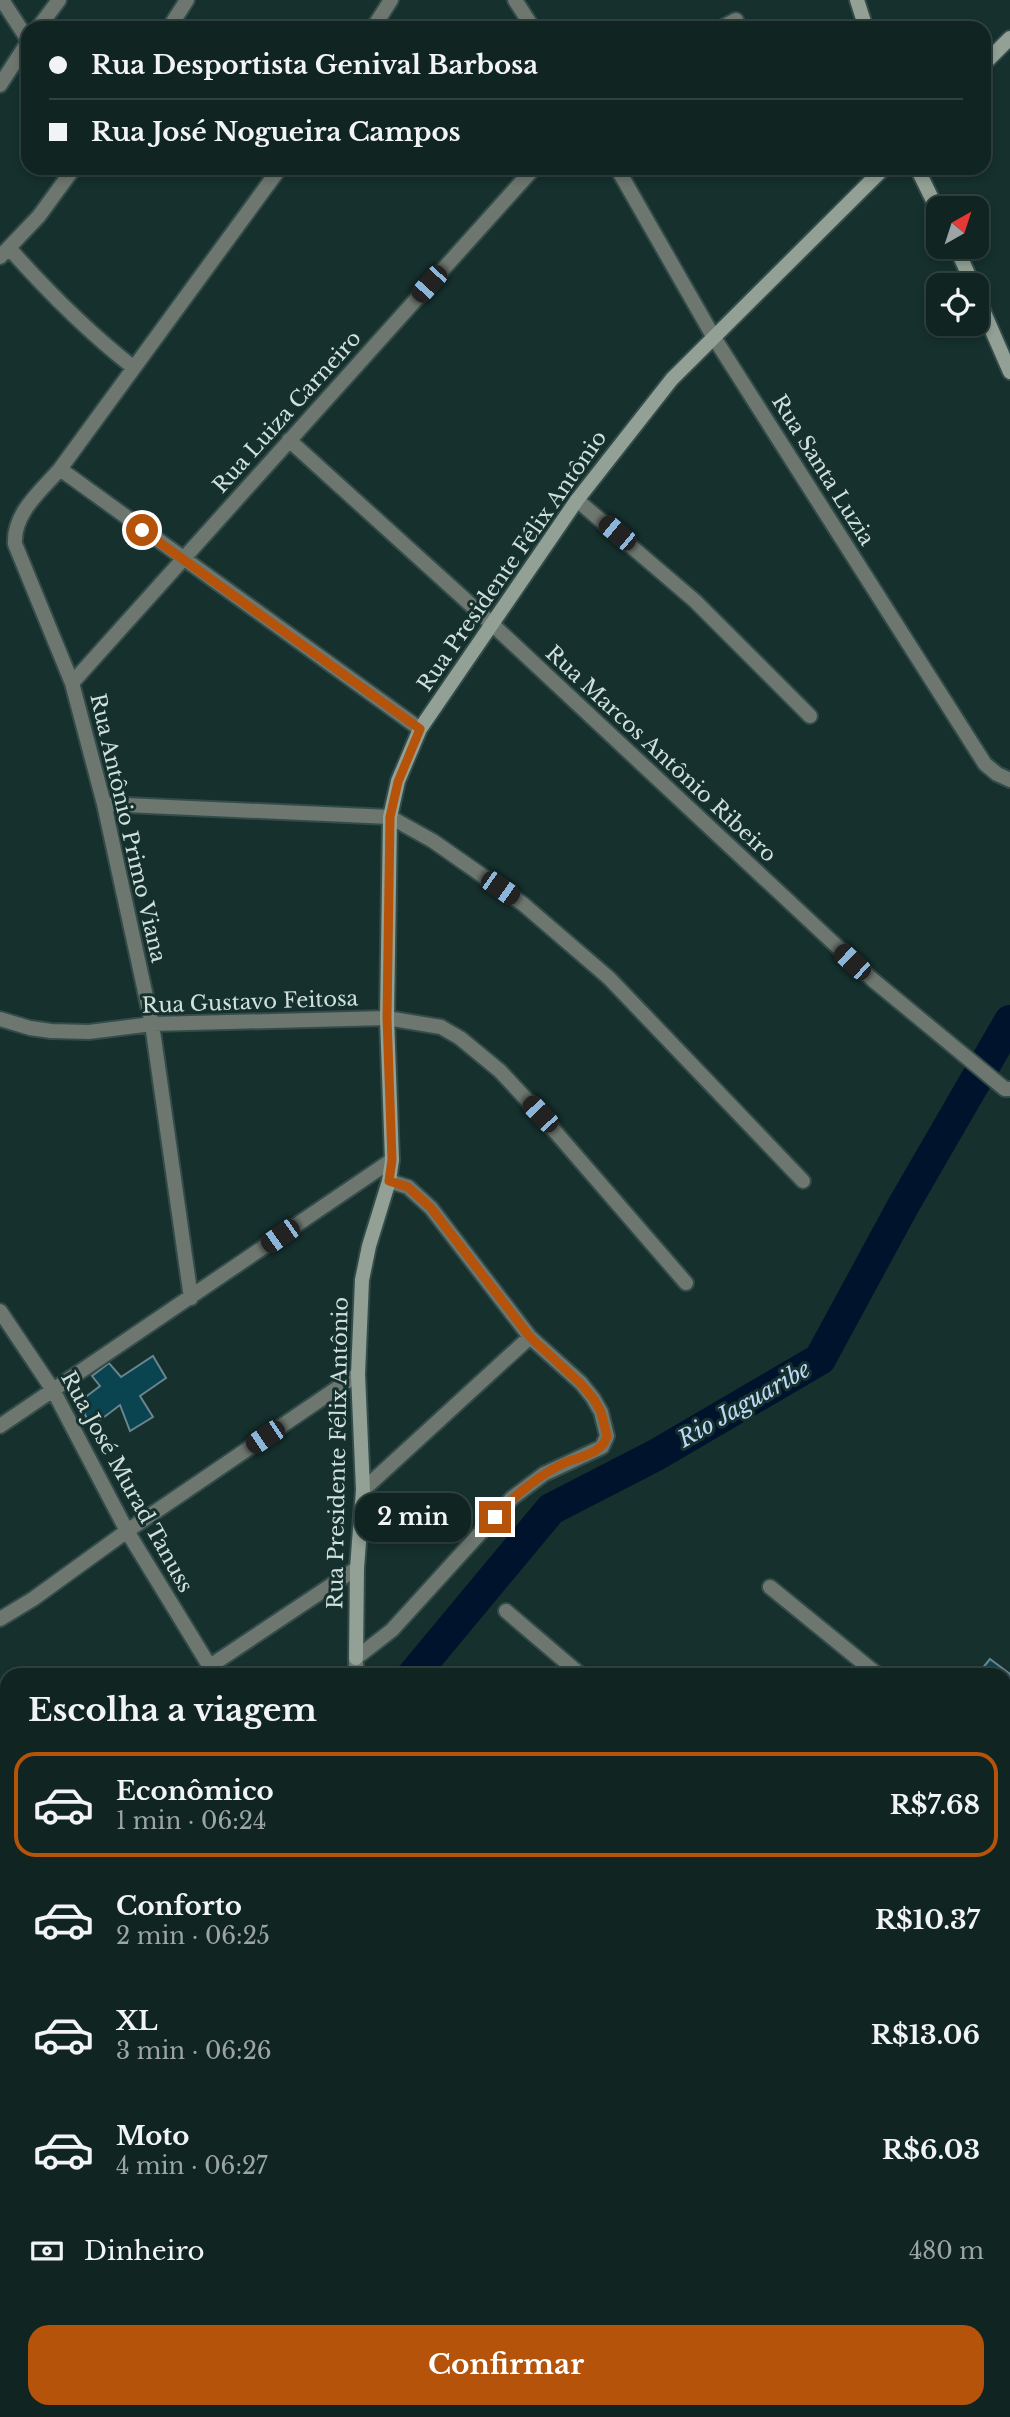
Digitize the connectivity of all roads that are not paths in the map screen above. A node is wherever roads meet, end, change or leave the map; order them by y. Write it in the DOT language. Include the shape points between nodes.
graph roads {
  1 [pos="2,0"];
  2 [pos="58,0"];
  3 [pos="187,0"];
  4 [pos="391,0"];
  5 [pos="516,0"];
  6 [pos="857,0"];
  7 [pos="43,21"];
  8 [pos="174,21"];
  9 [pos="378,21"];
  10 [pos="529,21"];
  11 [pos="864,21"];
  12 [pos="21,30"];
  13 [pos="1010,38"];
  14 [pos="21,52"];
  15 [pos="991,57"];
  16 [pos="0,85"];
  17 [pos="69,175"];
  18 [pos="275,175"];
  19 [pos="528,175"];
  20 [pos="621,175"];
  21 [pos="877,175"];
  22 [pos="920,175"];
  23 [pos="931,196"];
  24 [pos="4,253"];
  25 [pos="989,324"];
  26 [pos="713,336"];
  27 [pos="134,368"];
  28 [pos="1010,372"];
  29 [pos="289,440"];
  30 [pos="60,469"];
  31 [pos="577,500"];
  32 [pos="184,561"];
  33 [pos="492,624"];
  34 [pos="72,683"];
  35 [pos="810,716"];
  36 [pos="420,729"];
  37 [pos="1010,780"];
  38 [pos="104,804"];
  39 [pos="390,817"];
  40 [pos="387,1018"];
  41 [pos="0,1019"];
  42 [pos="152,1024"];
  43 [pos="1010,1089"];
  44 [pos="392,1160"];
  45 [pos="389,1181"];
  46 [pos="803,1181"];
  47 [pos="686,1283"];
  48 [pos="191,1298"];
  49 [pos="0,1311"];
  50 [pos="530,1337"];
  51 [pos="358,1374"];
  52 [pos="53,1390"];
  53 [pos="0,1426"];
  54 [pos="363,1490"];
  55 [pos="127,1531"];
  56 [pos="357,1568"];
  57 [pos="770,1587"];
  58 [pos="506,1611"];
  59 [pos="0,1619"];
  60 [pos="356,1658"];
  61 [pos="212,1668"];
  62 [pos="216,1668"];
  63 [pos="356,1668"];
  64 [pos="573,1668"];
  65 [pos="869,1668"];
  1 -- 12 [label="street"];
  2 -- 7 [label="street"];
  3 -- 8 [label="street"];
  4 -- 9 [label="street"];
  5 -- 10 [label="street"];
  6 -- 11 [label="street"];
  13 -- 15 [label="street"];
  14 -- 16 [label="street"];
  17 -- 24 [label="street"];
  18 -- 27 [label="street"];
  19 -- 29 [label="street, Rua Luiza Carneiro"];
  20 -- 26 [label="street, Rua Santa Luzia"];
  21 -- 26 [label="street, Rua Presidente Félix Antônio"];
  22 -- 23 [label="street"];
  24 -- 27 [label="street"];
  25 -- 28 [label="street"];
  26 -- 31 [label="street, Rua Presidente Félix Antônio" via="672,379"];
  26 -- 37 [label="street, Rua Santa Luzia" via="985,764"];
  27 -- 30 [label="street"];
  29 -- 32 [label="street, Rua Luiza Carneiro"];
  29 -- 33 [label="street, Rua Marcos Antônio Ribeiro"];
  30 -- 32 [label="street"];
  30 -- 34 [label="street, Rua Antônio Primo Viana" via="14,529 15,544"];
  31 -- 33 [label="street, Rua Presidente Félix Antônio"];
  31 -- 35 [label="street" via="695,601"];
  32 -- 34 [label="street, Rua Luiza Carneiro"];
  32 -- 36 [label="street"];
  33 -- 36 [label="street, Rua Presidente Félix Antônio"];
  33 -- 43 [label="street, Rua Marcos Antônio Ribeiro" via="873,980"];
  34 -- 38 [label="street, Rua Antônio Primo Viana"];
  36 -- 39 [label="street, Rua Presidente Félix Antônio" via="398,782"];
  38 -- 39 [label="street"];
  38 -- 42 [label="street, Rua Antônio Primo Viana"];
  39 -- 40 [label="street, Rua Presidente Félix Antônio"];
  39 -- 46 [label="street" via="523,904 609,978"];
  40 -- 42 [label="street, Rua Gustavo Feitosa"];
  40 -- 44 [label="street, Rua Presidente Félix Antônio"];
  40 -- 47 [label="street, Rua Gustavo Feitosa" via="441,1027 500,1072"];
  41 -- 42 [label="street, Rua Gustavo Feitosa" via="51,1031"];
  42 -- 48 [label="street, Rua Antônio Primo Viana"];
  44 -- 45 [label="street, Rua Presidente Félix Antônio"];
  44 -- 48 [label="street"];
  45 -- 50 [label="street" via="408,1187 431,1208"];
  45 -- 51 [label="street, Rua Presidente Félix Antônio" via="362,1280"];
  48 -- 52 [label="street"];
  49 -- 52 [label="street, Rua José Murad Tanuss"];
  50 -- 54 [label="street"];
  50 -- 60 [label="street" via="593,1398 606,1427 606,1442 544,1474 512,1498 392,1630"];
  51 -- 54 [label="street, Rua Presidente Félix Antônio"];
  51 -- 55 [label="street"];
  52 -- 53 [label="street"];
  52 -- 55 [label="street, Rua José Murad Tanuss"];
  54 -- 56 [label="street, Rua Presidente Félix Antônio"];
  55 -- 59 [label="street"];
  55 -- 61 [label="street, Rua José Murad Tanuss"];
  56 -- 60 [label="street, Rua Presidente Félix Antônio"];
  56 -- 62 [label="street"];
  57 -- 65 [label="street"];
  58 -- 64 [label="street"];
  60 -- 63 [label="street"];
}
